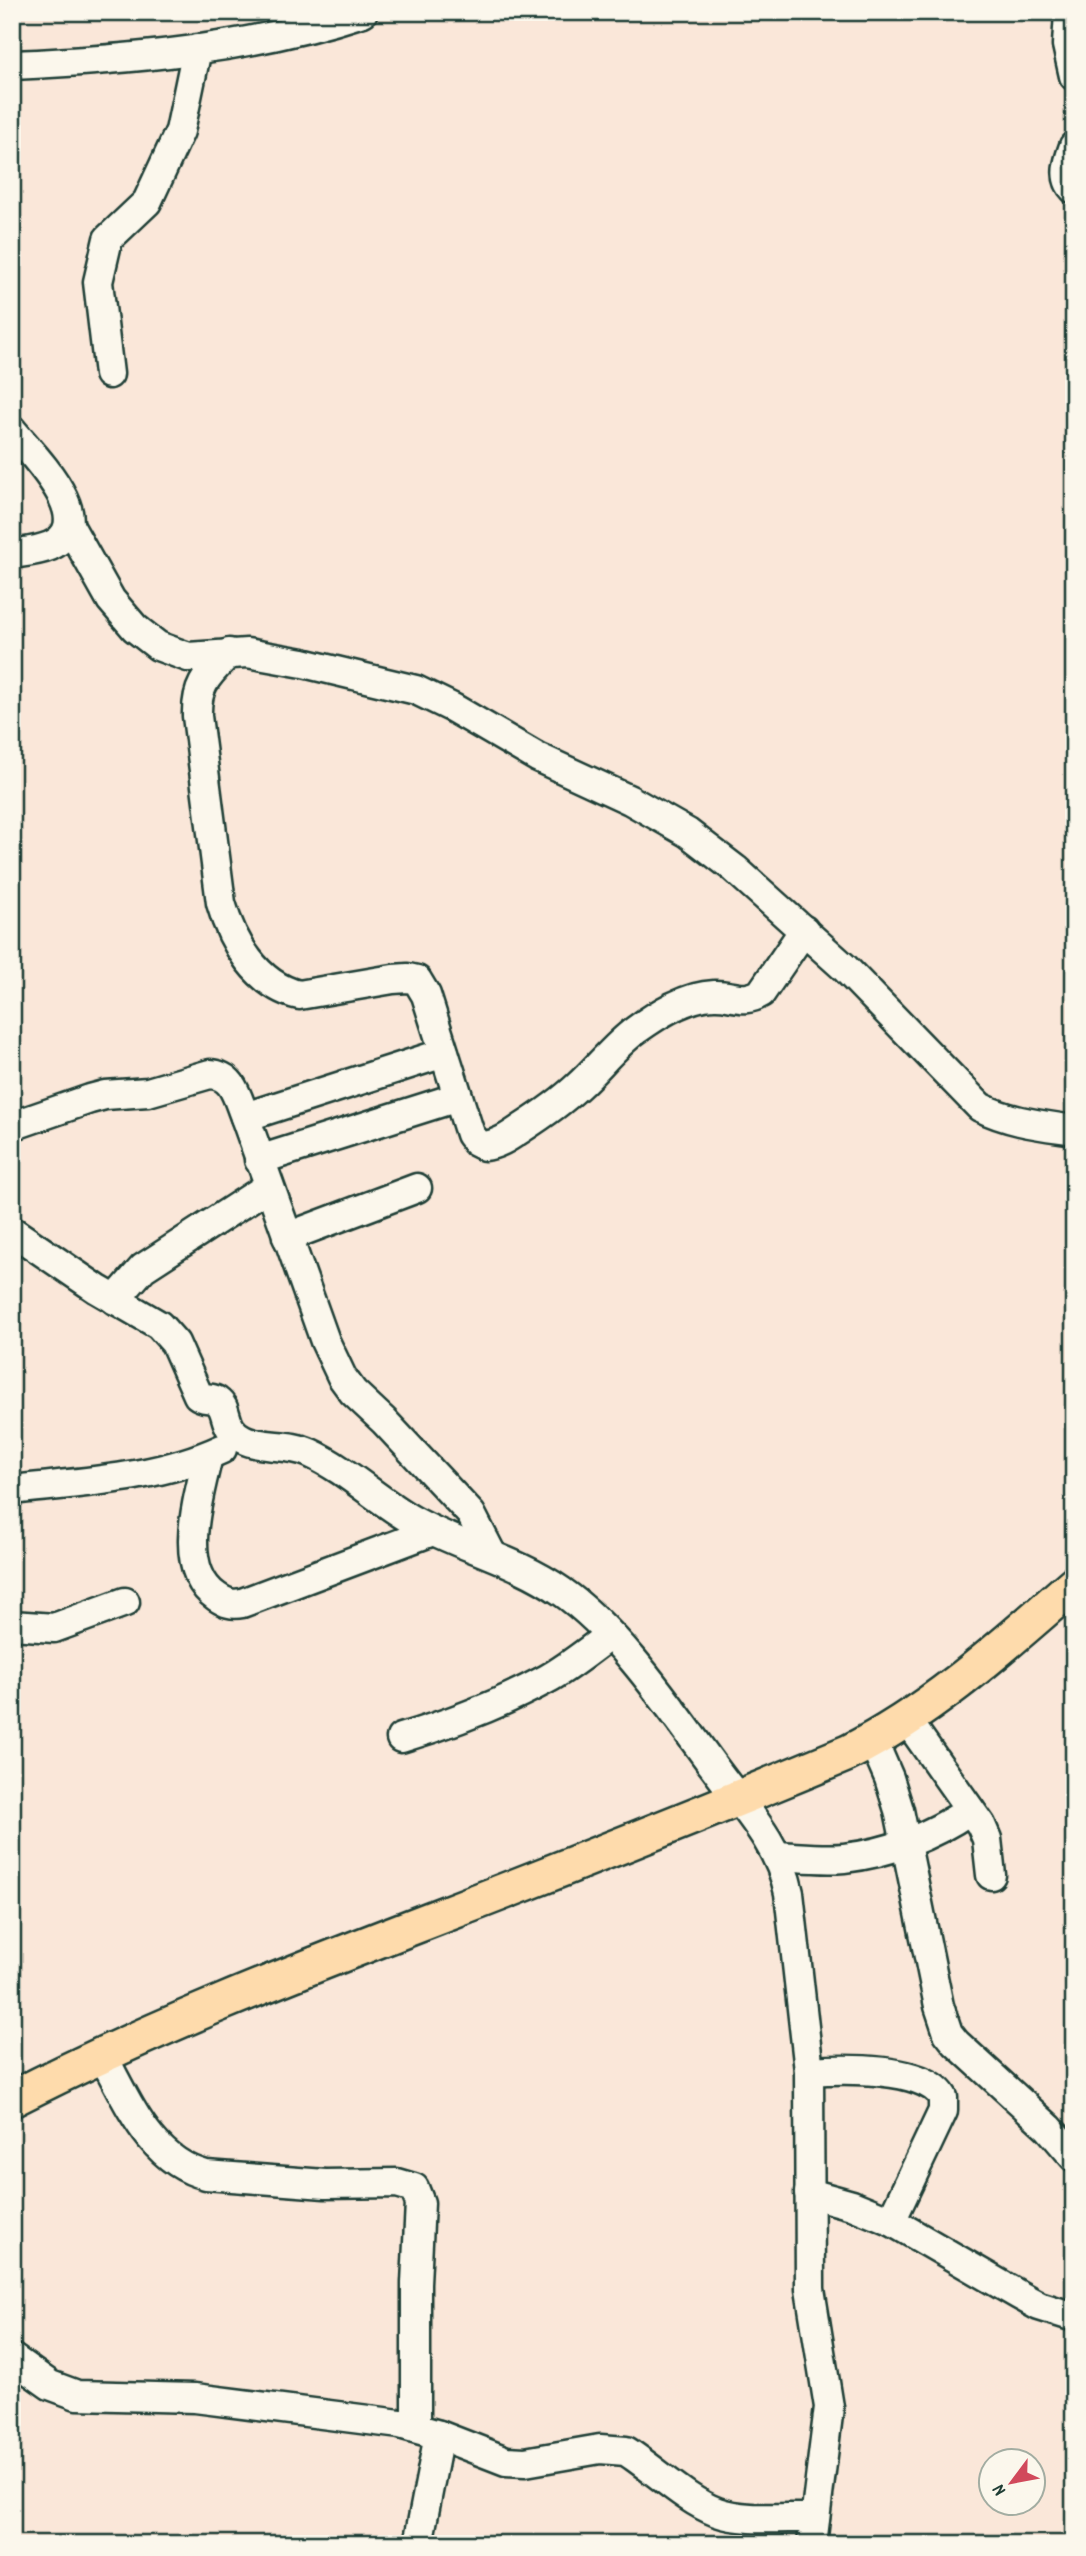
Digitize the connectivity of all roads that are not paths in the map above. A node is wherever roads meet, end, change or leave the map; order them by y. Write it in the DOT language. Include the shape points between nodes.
graph roads {
  1 [pos="363,12"];
  2 [pos="1069,12"];
  3 [pos="197,49"];
  4 [pos="12,65"];
  5 [pos="1074,76"];
  6 [pos="1074,146"];
  7 [pos="1074,189"];
  8 [pos="108,374"];
  9 [pos="12,430"];
  10 [pos="70,527"];
  11 [pos="12,554"];
  12 [pos="229,653"];
  13 [pos="804,930"];
  14 [pos="444,1053"];
  15 [pos="458,1097"];
  16 [pos="245,1117"];
  17 [pos="12,1126"];
  18 [pos="1074,1130"];
  19 [pos="264,1173"];
  20 [pos="417,1188"];
  21 [pos="12,1231"];
  22 [pos="287,1237"];
  23 [pos="115,1300"];
  24 [pos="244,1439"];
  25 [pos="208,1456"];
  26 [pos="12,1490"];
  27 [pos="433,1531"];
  28 [pos="492,1555"];
  29 [pos="1074,1584"];
  30 [pos="125,1602"];
  31 [pos="12,1625"];
  32 [pos="610,1635"];
  33 [pos="907,1720"];
  34 [pos="401,1738"];
  35 [pos="873,1741"];
  36 [pos="737,1798"];
  37 [pos="970,1810"];
  38 [pos="906,1843"];
  39 [pos="778,1856"];
  40 [pos="991,1875"];
  41 [pos="102,2055"];
  42 [pos="809,2071"];
  43 [pos="12,2099"];
  44 [pos="1069,2139"];
  45 [pos="809,2193"];
  46 [pos="891,2221"];
  47 [pos="1074,2317"];
  48 [pos="12,2358"];
  49 [pos="427,2431"];
  50 [pos="813,2531"];
  51 [pos="418,2544"];
  1 -- 3 [label="street" via="310,28"];
  2 -- 5 [label="street" via="1067,45"];
  3 -- 4 [label="street" via="122,60"];
  3 -- 8 [label="street" via="180,131 146,202 108,239 98,282"];
  6 -- 7 [label="street" via="1067,176"];
  9 -- 10 [label="street" via="62,495"];
  10 -- 11 [label="street" via="50,546"];
  10 -- 12 [label="street" via="111,600 135,628 158,646 188,657"];
  12 -- 13 [label="street" via="303,663 432,697 537,757 688,833"];
  12 -- 14 [label="street" via="209,673 196,697 221,903 238,945 268,980 299,995 393,979 417,980"];
  13 -- 15 [label="street" via="761,993 744,1000 701,997 669,1009 623,1040 553,1107 501,1141 484,1146 476,1142"];
  13 -- 18 [label="street" via="980,1107 1018,1121"];
  14 -- 15 [label="street"];
  14 -- 16 [label="street"];
  15 -- 19 [label="street"];
  16 -- 17 [label="street" via="227,1079 210,1074 148,1092 105,1095"];
  16 -- 19 [label="street"];
  19 -- 22 [label="street"];
  19 -- 23 [label="street" via="143,1268"];
  20 -- 22 [label="street"];
  21 -- 23 [label="street"];
  22 -- 28 [label="street" via="342,1377 471,1514"];
  23 -- 24 [label="street" via="169,1334 198,1395 216,1399 229,1428"];
  24 -- 25 [label="street"];
  24 -- 27 [label="street" via="308,1452"];
  25 -- 26 [label="street" via="155,1471"];
  25 -- 27 [label="street" via="196,1514 195,1565 214,1595 234,1605"];
  27 -- 28 [label="street"];
  28 -- 32 [label="street" via="562,1592"];
  29 -- 33 [label="main road" via="952,1688"];
  30 -- 31 [label="street" via="54,1628"];
  32 -- 34 [label="street" via="561,1671 528,1688 447,1724"];
  32 -- 36 [label="street"];
  33 -- 35 [label="main road"];
  33 -- 37 [label="street"];
  35 -- 36 [label="main road"];
  35 -- 38 [label="street" via="894,1793"];
  36 -- 39 [label="street"];
  36 -- 41 [label="main road" via="349,1950"];
  37 -- 38 [label="street" via="937,1831"];
  37 -- 40 [label="street" via="987,1839"];
  38 -- 39 [label="street" via="844,1858"];
  38 -- 44 [label="street" via="948,2033"];
  39 -- 42 [label="street" via="789,1893"];
  41 -- 43 [label="main road"];
  41 -- 49 [label="street" via="152,2140 192,2171 325,2184 397,2183 414,2188 420,2203 416,2283"];
  42 -- 45 [label="street"];
  42 -- 46 [label="street" via="879,2072 933,2085 943,2097 943,2111"];
  45 -- 46 [label="street"];
  45 -- 50 [label="street" via="810,2289 830,2407"];
  46 -- 47 [label="street" via="1018,2295"];
  48 -- 49 [label="street" via="50,2385 77,2395 195,2398"];
  49 -- 50 [label="street" via="506,2461 614,2449 633,2456 718,2512"];
  49 -- 51 [label="street"];
}
